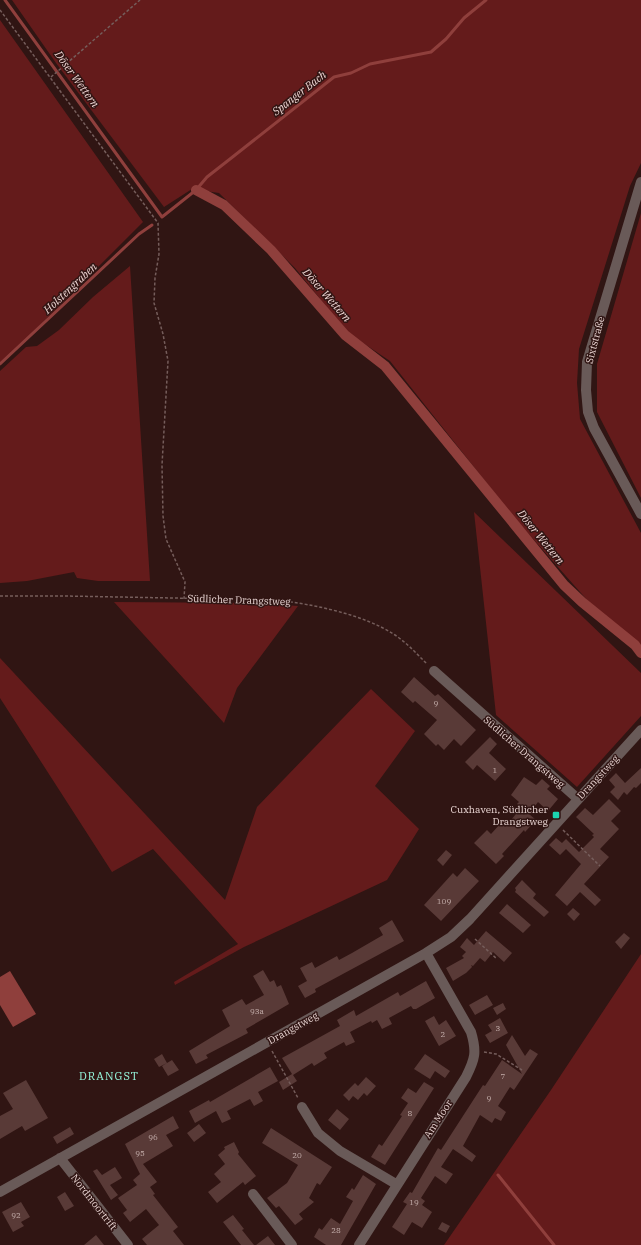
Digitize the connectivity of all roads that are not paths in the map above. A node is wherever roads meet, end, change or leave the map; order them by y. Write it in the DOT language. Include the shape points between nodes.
graph roads {
  1 [pos="641,182"];
  2 [pos="641,514"];
  3 [pos="434,671"];
  4 [pos="641,730"];
  5 [pos="578,799"];
  6 [pos="426,952"];
  7 [pos="301,1104"];
  8 [pos="60,1158"];
  9 [pos="396,1184"];
  10 [pos="0,1192"];
  11 [pos="253,1194"];
  12 [pos="128,1245"];
  13 [pos="292,1245"];
  14 [pos="359,1245"];
  1 -- 2 [label="street, Sixtstraße" via="587,362 586,390 588,412 594,428"];
  3 -- 5 [label="street, Südlicher Drangstweg"];
  4 -- 5 [label="street, Drangstweg"];
  5 -- 6 [label="street, Drangstweg" via="470,919 451,937"];
  6 -- 8 [label="street, Drangstweg"];
  6 -- 9 [label="street, Am Moor" via="471,1032 475,1045 474,1060 466,1077"];
  7 -- 9 [label="street" via="318,1133 340,1151"];
  8 -- 10 [label="street, Drangstweg"];
  8 -- 12 [label="street, Nordmoortrift"];
  9 -- 14 [label="street, Am Moor"];
  11 -- 13 [label="street"];
}
